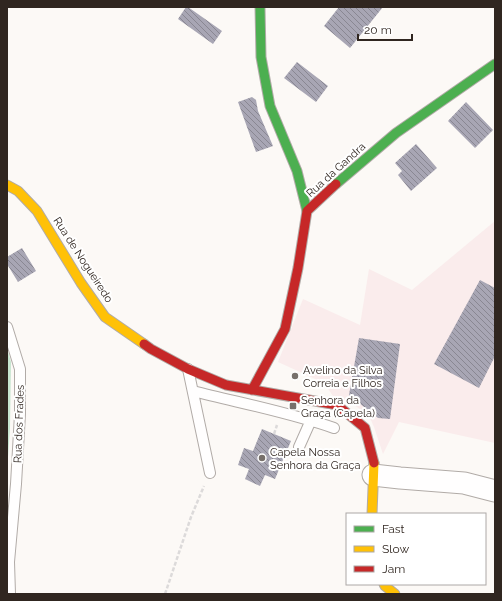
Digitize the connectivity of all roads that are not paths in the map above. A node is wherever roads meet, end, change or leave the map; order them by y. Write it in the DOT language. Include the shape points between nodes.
graph roads {
  1 [pos="260,7"];
  2 [pos="495,64"];
  3 [pos="7,186"];
  4 [pos="307,211"];
  5 [pos="7,327"];
  6 [pos="188,369"];
  7 [pos="252,390"];
  8 [pos="193,391"];
  9 [pos="311,420"];
  10 [pos="334,428"];
  11 [pos="299,447"];
  12 [pos="210,472"];
  13 [pos="374,475"];
  14 [pos="495,491"];
  15 [pos="372,513"];
  16 [pos="384,585"];
  17 [pos="10,594"];
  18 [pos="395,594"];
  1 -- 4 [label="street" via="261,57 270,106 297,171"];
  2 -- 4 [label="street, Rua da Gandra" via="396,133"];
  3 -- 6 [label="street, Rua de Nogueiredo" via="18,191 37,211 105,317 151,350"];
  4 -- 7 [label="street, Rua da Gandra" via="285,329"];
  5 -- 17 [label="lane, Rua dos Frades" via="20,369 20,414 9,562"];
  6 -- 7 [label="street, Rua de Nogueiredo" via="226,385"];
  6 -- 8 [label="lane"];
  7 -- 13 [label="street, Rua de Nogueiredo" via="336,405 365,428 374,464"];
  8 -- 9 [label="lane"];
  8 -- 12 [label="lane"];
  9 -- 10 [label="lane"];
  9 -- 11 [label="lane"];
  13 -- 14 [label="street" via="464,483"];
  13 -- 15 [label="street, Rua de Nogueiredo"];
  16 -- 18 [label="street"];
}
